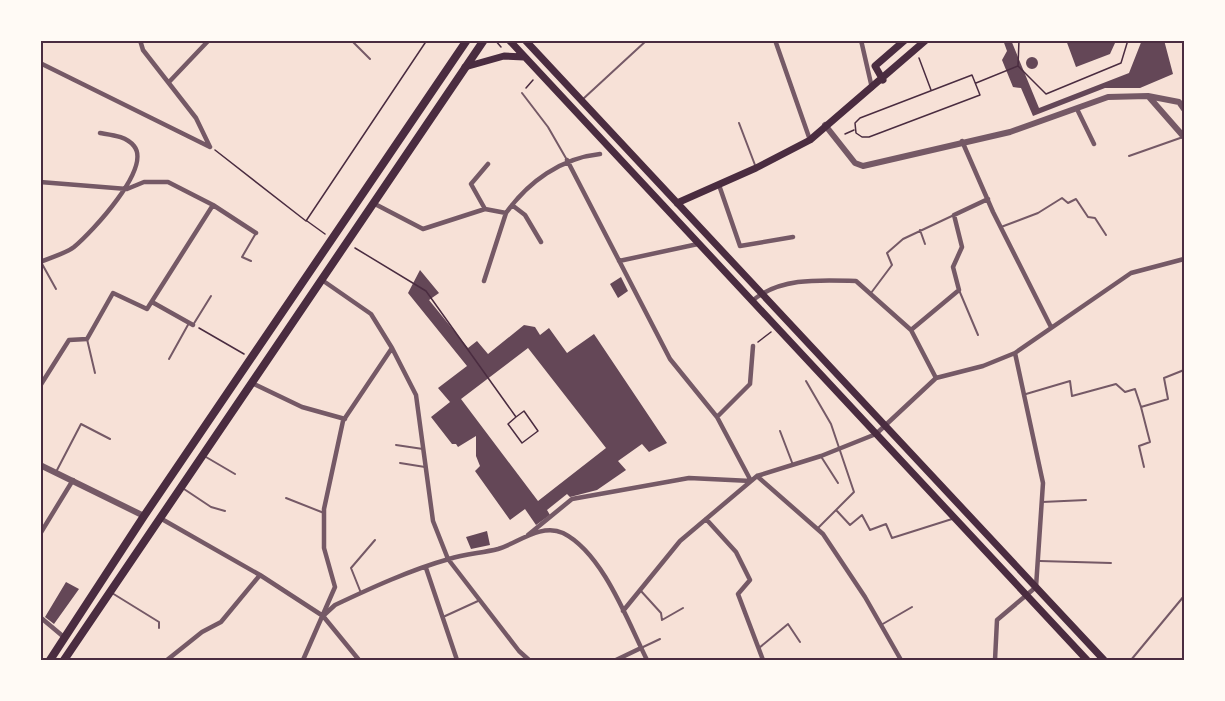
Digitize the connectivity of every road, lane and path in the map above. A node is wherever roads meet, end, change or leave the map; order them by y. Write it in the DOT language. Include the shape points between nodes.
graph roads {
  1 [pos="209,40"];
  2 [pos="351,40"];
  3 [pos="427,40"];
  4 [pos="484,40"];
  5 [pos="495,40"];
  6 [pos="509,40"];
  7 [pos="525,40"];
  8 [pos="530,40"];
  9 [pos="647,40"];
  10 [pos="775,40"];
  11 [pos="861,40"];
  12 [pos="905,40"];
  13 [pos="926,40"];
  14 [pos="1019,40"];
  15 [pos="1128,40"];
  16 [pos="140,41"];
  17 [pos="465,41"];
  18 [pos="501,47"];
  19 [pos="915,50"];
  20 [pos="537,54"];
  21 [pos="524,57"];
  22 [pos="370,58"];
  23 [pos="40,63"];
  24 [pos="1018,66"];
  25 [pos="465,67"];
  26 [pos="539,73"];
  27 [pos="883,80"];
  28 [pos="170,81"];
  29 [pos="975,84"];
  30 [pos="872,88"];
  31 [pos="932,91"];
  32 [pos="522,93"];
  33 [pos="1148,96"];
  34 [pos="581,100"];
  35 [pos="1077,109"];
  36 [pos="1185,109"];
  37 [pos="739,123"];
  38 [pos="825,125"];
  39 [pos="855,130"];
  40 [pos="100,133"];
  41 [pos="1184,137"];
  42 [pos="835,138"];
  43 [pos="810,140"];
  44 [pos="962,141"];
  45 [pos="1094,144"];
  46 [pos="210,147"];
  47 [pos="600,154"];
  48 [pos="1129,156"];
  49 [pos="567,160"];
  50 [pos="488,164"];
  51 [pos="756,168"];
  52 [pos="40,182"];
  53 [pos="719,185"];
  54 [pos="127,189"];
  55 [pos="988,199"];
  56 [pos="373,203"];
  57 [pos="676,203"];
  58 [pos="213,205"];
  59 [pos="512,205"];
  60 [pos="485,209"];
  61 [pos="506,213"];
  62 [pos="954,215"];
  63 [pos="306,221"];
  64 [pos="1001,226"];
  65 [pos="920,230"];
  66 [pos="256,233"];
  67 [pos="1106,235"];
  68 [pos="793,237"];
  69 [pos="333,240"];
  70 [pos="347,242"];
  71 [pos="541,242"];
  72 [pos="698,244"];
  73 [pos="925,244"];
  74 [pos="1185,259"];
  75 [pos="251,261"];
  76 [pos="619,261"];
  77 [pos="40,262"];
  78 [pos="322,280"];
  79 [pos="484,280"];
  80 [pos="56,288"];
  81 [pos="959,290"];
  82 [pos="761,293"];
  83 [pos="871,293"];
  84 [pos="211,296"];
  85 [pos="752,301"];
  86 [pos="152,302"];
  87 [pos="191,324"];
  88 [pos="776,327"];
  89 [pos="1052,327"];
  90 [pos="911,330"];
  91 [pos="978,335"];
  92 [pos="87,339"];
  93 [pos="753,346"];
  94 [pos="392,348"];
  95 [pos="1015,352"];
  96 [pos="169,359"];
  97 [pos="252,359"];
  98 [pos="1185,370"];
  99 [pos="95,373"];
  100 [pos="936,378"];
  101 [pos="806,381"];
  102 [pos="252,383"];
  103 [pos="40,386"];
  104 [pos="1023,394"];
  105 [pos="1141,406"];
  106 [pos="516,417"];
  107 [pos="717,417"];
  108 [pos="345,419"];
  109 [pos="885,426"];
  110 [pos="780,431"];
  111 [pos="876,434"];
  112 [pos="110,439"];
  113 [pos="396,446"];
  114 [pos="840,448"];
  115 [pos="423,449"];
  116 [pos="203,456"];
  117 [pos="821,456"];
  118 [pos="400,463"];
  119 [pos="40,465"];
  120 [pos="793,465"];
  121 [pos="425,467"];
  122 [pos="1144,467"];
  123 [pos="56,472"];
  124 [pos="235,474"];
  125 [pos="757,477"];
  126 [pos="73,480"];
  127 [pos="750,481"];
  128 [pos="838,483"];
  129 [pos="181,488"];
  130 [pos="286,498"];
  131 [pos="1086,500"];
  132 [pos="1042,502"];
  133 [pos="836,510"];
  134 [pos="225,511"];
  135 [pos="324,513"];
  136 [pos="144,516"];
  137 [pos="160,518"];
  138 [pos="955,518"];
  139 [pos="706,519"];
  140 [pos="817,529"];
  141 [pos="40,534"];
  142 [pos="527,536"];
  143 [pos="375,540"];
  144 [pos="448,559"];
  145 [pos="1037,561"];
  146 [pos="1111,563"];
  147 [pos="426,568"];
  148 [pos="260,575"];
  149 [pos="1036,587"];
  150 [pos="641,591"];
  151 [pos="110,592"];
  152 [pos="361,593"];
  153 [pos="1185,596"];
  154 [pos="1028,597"];
  155 [pos="480,600"];
  156 [pos="912,606"];
  157 [pos="683,608"];
  158 [pos="623,611"];
  159 [pos="323,616"];
  160 [pos="40,617"];
  161 [pos="443,617"];
  162 [pos="881,626"];
  163 [pos="159,628"];
  164 [pos="65,638"];
  165 [pos="660,639"];
  166 [pos="800,642"];
  167 [pos="641,648"];
  168 [pos="759,648"];
  169 [pos="50,660"];
  170 [pos="66,660"];
  171 [pos="167,660"];
  172 [pos="303,660"];
  173 [pos="359,660"];
  174 [pos="457,660"];
  175 [pos="529,660"];
  176 [pos="616,660"];
  177 [pos="647,660"];
  178 [pos="764,660"];
  179 [pos="901,660"];
  180 [pos="995,660"];
  181 [pos="1087,660"];
  182 [pos="1104,660"];
  183 [pos="1131,660"];
  1 -- 28 [label="street"];
  2 -- 22 [label="lane"];
  3 -- 63 [label="path"];
  4 -- 25 [label="main road"];
  5 -- 18 [label="path"];
  6 -- 21 [label="main road"];
  7 -- 20 [label="main road"];
  8 -- 20 [label="main road"];
  9 -- 34 [label="lane"];
  10 -- 43 [label="street"];
  11 -- 30 [label="street"];
  12 -- 27 [label="main road" via="875,66"];
  13 -- 19 [label="main road"];
  14 -- 24 [label="path"];
  15 -- 24 [label="path" via="1121,63 1046,94"];
  16 -- 28 [label="street"];
  17 -- 69 [label="main road"];
  19 -- 27 [label="main road"];
  19 -- 31 [label="path"];
  20 -- 34 [label="main road"];
  21 -- 25 [label="main road" via="504,56"];
  21 -- 26 [label="main road"];
  23 -- 46 [label="street"];
  24 -- 29 [label="path"];
  25 -- 56 [label="main road"];
  26 -- 32 [label="path"];
  26 -- 72 [label="main road"];
  27 -- 30 [label="main road"];
  28 -- 46 [label="street" via="196,118"];
  29 -- 31 [label="path" via="972,75"];
  29 -- 39 [label="path" via="980,95 869,137 862,137"];
  30 -- 38 [label="main road"];
  31 -- 39 [label="path" via="860,118"];
  32 -- 49 [label="lane"];
  33 -- 35 [label="street" via="1108,97"];
  33 -- 36 [label="street" via="1179,102"];
  33 -- 41 [label="street"];
  34 -- 57 [label="main road"];
  35 -- 44 [label="street" via="1010,132"];
  35 -- 45 [label="street"];
  37 -- 51 [label="lane"];
  38 -- 42 [label="street"];
  38 -- 43 [label="main road"];
  39 -- 42 [label="path"];
  40 -- 54 [label="street" via="126,139 135,147 139,159"];
  41 -- 48 [label="lane"];
  42 -- 44 [label="street" via="855,163 863,166"];
  43 -- 51 [label="main road"];
  44 -- 55 [label="street"];
  46 -- 63 [label="path"];
  47 -- 49 [label="street"];
  49 -- 59 [label="street" via="534,183"];
  49 -- 76 [label="street"];
  50 -- 60 [label="street" via="471,184"];
  51 -- 53 [label="main road"];
  52 -- 54 [label="street"];
  53 -- 57 [label="main road"];
  53 -- 68 [label="street" via="740,246"];
  54 -- 58 [label="street" via="144,182 168,182"];
  54 -- 77 [label="street" via="73,247"];
  55 -- 62 [label="street"];
  55 -- 64 [label="street"];
  56 -- 60 [label="street" via="423,229"];
  56 -- 70 [label="main road"];
  57 -- 82 [label="main road"];
  58 -- 66 [label="street"];
  58 -- 86 [label="street"];
  59 -- 61 [label="street"];
  59 -- 71 [label="street" via="525,215"];
  60 -- 61 [label="street"];
  61 -- 79 [label="street"];
  62 -- 65 [label="lane"];
  62 -- 81 [label="street" via="962,247 953,267"];
  63 -- 69 [label="path"];
  64 -- 67 [label="lane" via="1038,213 1062,198 1068,203 1076,199"];
  64 -- 89 [label="street"];
  65 -- 73 [label="lane"];
  65 -- 83 [label="lane" via="887,252 892,265"];
  66 -- 75 [label="lane" via="242,257"];
  69 -- 97 [label="main road"];
  70 -- 78 [label="main road"];
  70 -- 106 [label="path" via="426,291"];
  72 -- 76 [label="street"];
  72 -- 85 [label="main road"];
  74 -- 89 [label="street" via="1131,273"];
  76 -- 107 [label="street" via="670,359"];
  77 -- 80 [label="lane"];
  78 -- 94 [label="street" via="371,314"];
  78 -- 102 [label="main road"];
  81 -- 90 [label="street"];
  81 -- 91 [label="lane"];
  82 -- 83 [label="street" via="780,285 818,280 856,281"];
  82 -- 85 [label="street"];
  82 -- 109 [label="main road"];
  83 -- 90 [label="street"];
  84 -- 87 [label="lane"];
  85 -- 88 [label="main road"];
  86 -- 87 [label="street"];
  86 -- 92 [label="street" via="147,309 113,293"];
  87 -- 96 [label="lane"];
  87 -- 97 [label="path"];
  88 -- 93 [label="path"];
  88 -- 111 [label="main road"];
  89 -- 95 [label="street"];
  90 -- 100 [label="street"];
  92 -- 99 [label="lane"];
  92 -- 103 [label="street" via="69,340"];
  93 -- 107 [label="street" via="750,384"];
  94 -- 108 [label="street"];
  94 -- 115 [label="street" via="416,395"];
  95 -- 100 [label="street" via="983,366"];
  95 -- 104 [label="street"];
  97 -- 136 [label="main road"];
  98 -- 105 [label="lane" via="1164,378 1168,399"];
  100 -- 109 [label="street"];
  101 -- 114 [label="lane"];
  102 -- 108 [label="street" via="302,407"];
  102 -- 116 [label="main road"];
  104 -- 105 [label="lane" via="1070,381 1072,396 1116,384 1125,392 1136,389"];
  104 -- 132 [label="street" via="1043,483"];
  105 -- 122 [label="lane" via="1149,442 1139,446"];
  106 -- 106 [label="path" via="524,411 538,431 522,443 508,424"];
  107 -- 127 [label="street"];
  108 -- 135 [label="street"];
  109 -- 111 [label="street"];
  109 -- 149 [label="main road"];
  110 -- 120 [label="lane"];
  111 -- 114 [label="street"];
  111 -- 138 [label="main road"];
  112 -- 123 [label="lane" via="81,424"];
  113 -- 115 [label="lane"];
  114 -- 117 [label="street"];
  114 -- 133 [label="lane" via="854,492"];
  115 -- 121 [label="street"];
  116 -- 124 [label="lane"];
  116 -- 129 [label="main road"];
  117 -- 120 [label="street"];
  117 -- 128 [label="lane"];
  118 -- 121 [label="lane"];
  119 -- 123 [label="street"];
  120 -- 125 [label="street"];
  121 -- 144 [label="street" via="433,521"];
  123 -- 126 [label="street"];
  125 -- 127 [label="street"];
  125 -- 140 [label="street"];
  126 -- 136 [label="street"];
  126 -- 141 [label="street"];
  127 -- 139 [label="street"];
  127 -- 142 [label="street" via="689,478 572,500"];
  129 -- 134 [label="lane"];
  129 -- 137 [label="main road"];
  130 -- 135 [label="lane"];
  131 -- 132 [label="lane"];
  132 -- 145 [label="street"];
  133 -- 138 [label="lane" via="850,525 862,515 870,530 886,524 892,538"];
  133 -- 140 [label="lane"];
  135 -- 159 [label="street" via="324,548 335,587"];
  136 -- 164 [label="main road"];
  137 -- 148 [label="street"];
  137 -- 151 [label="main road"];
  138 -- 154 [label="main road"];
  139 -- 150 [label="street" via="680,541"];
  139 -- 168 [label="street" via="736,552 750,580 738,594"];
  140 -- 162 [label="street"];
  142 -- 144 [label="street" via="501,548"];
  142 -- 158 [label="street" via="549,530 576,541 589,554"];
  143 -- 152 [label="lane" via="351,568"];
  144 -- 147 [label="street"];
  144 -- 155 [label="street"];
  145 -- 146 [label="lane"];
  145 -- 149 [label="street"];
  147 -- 152 [label="street"];
  147 -- 161 [label="street"];
  148 -- 159 [label="street"];
  148 -- 171 [label="street" via="221,622"];
  149 -- 154 [label="street"];
  149 -- 182 [label="main road"];
  150 -- 157 [label="lane" via="661,613 662,620"];
  150 -- 158 [label="street"];
  151 -- 163 [label="lane" via="159,622"];
  151 -- 170 [label="main road"];
  152 -- 159 [label="street" via="335,605"];
  153 -- 183 [label="lane"];
  154 -- 180 [label="street" via="997,620"];
  154 -- 181 [label="main road"];
  155 -- 161 [label="lane"];
  155 -- 175 [label="street"];
  156 -- 162 [label="lane"];
  158 -- 167 [label="street"];
  159 -- 172 [label="street"];
  159 -- 173 [label="street"];
  160 -- 164 [label="street"];
  161 -- 174 [label="street"];
  162 -- 179 [label="street"];
  164 -- 169 [label="main road"];
  165 -- 167 [label="lane"];
  166 -- 168 [label="lane" via="788,624"];
  167 -- 176 [label="street"];
  167 -- 177 [label="street"];
  168 -- 178 [label="street"];
}
